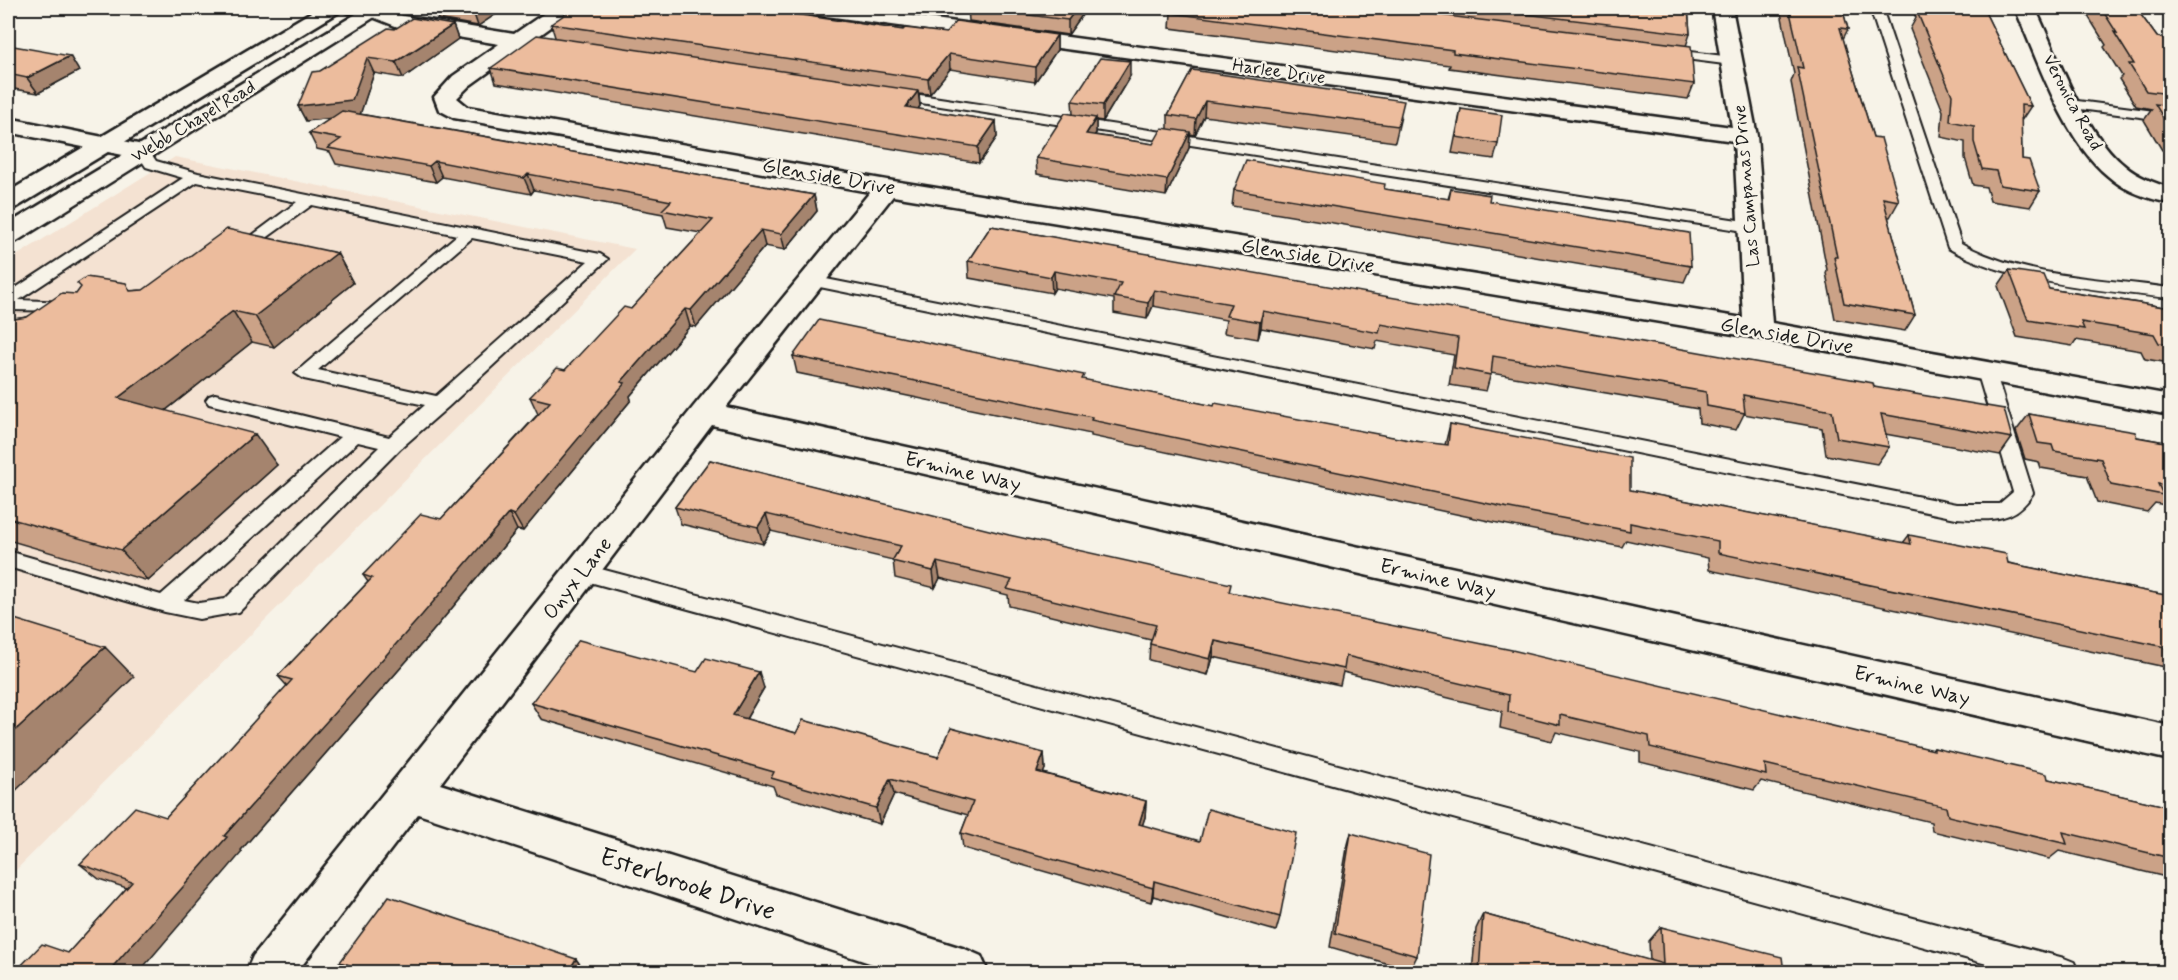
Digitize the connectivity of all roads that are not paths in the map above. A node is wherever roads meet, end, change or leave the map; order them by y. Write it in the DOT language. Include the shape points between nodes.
graph roads {
  1 [pos="332,8"];
  2 [pos="369,8"];
  3 [pos="565,8"];
  4 [pos="813,8"];
  5 [pos="1722,8"];
  6 [pos="1876,8"];
  7 [pos="2025,8"];
  8 [pos="868,10"];
  9 [pos="528,42"];
  10 [pos="1649,51"];
  11 [pos="1732,61"];
  12 [pos="884,94"];
  13 [pos="2070,104"];
  14 [pos="2170,117"];
  15 [pos="8,125"];
  16 [pos="1745,136"];
  17 [pos="106,145"];
  18 [pos="142,152"];
  19 [pos="195,177"];
  20 [pos="887,187"];
  21 [pos="2170,196"];
  22 [pos="310,200"];
  23 [pos="8,202"];
  24 [pos="1751,227"];
  25 [pos="470,232"];
  26 [pos="8,235"];
  27 [pos="228,261"];
  28 [pos="811,281"];
  29 [pos="2170,293"];
  30 [pos="8,300"];
  31 [pos="8,305"];
  32 [pos="84,310"];
  33 [pos="1758,329"];
  34 [pos="1986,372"];
  35 [pos="215,400"];
  36 [pos="442,403"];
  37 [pos="2170,405"];
  38 [pos="705,413"];
  39 [pos="355,434"];
  40 [pos="393,444"];
  41 [pos="8,559"];
  42 [pos="582,572"];
  43 [pos="165,604"];
  44 [pos="2170,743"];
  45 [pos="411,793"];
  46 [pos="269,972"];
  47 [pos="965,972"];
  48 [pos="2064,972"];
  1 -- 17 [label="street, Webb Chapel Road"];
  2 -- 9 [label="street" via="398,21"];
  2 -- 18 [label="street, Webb Chapel Road"];
  3 -- 9 [label="street"];
  4 -- 8 [label="street, Harlee Drive"];
  5 -- 11 [label="street, Las Campanas Drive"];
  6 -- 29 [label="lane" via="1954,245 1999,265"];
  7 -- 13 [label="street, Veronica Road"];
  8 -- 16 [label="street, Harlee Drive"];
  9 -- 20 [label="street, Glenside Drive" via="461,81 445,97 447,105 462,113"];
  10 -- 11 [label="lane"];
  11 -- 16 [label="street, Las Campanas Drive"];
  12 -- 24 [label="lane"];
  13 -- 14 [label="lane"];
  13 -- 21 [label="street, Veronica Road" via="2104,160 2140,184"];
  15 -- 17 [label="street"];
  16 -- 24 [label="street, Las Campanas Drive"];
  17 -- 18 [label="street"];
  17 -- 23 [label="street, Webb Chapel Road"];
  18 -- 19 [label="lane" via="151,164"];
  18 -- 26 [label="street, Webb Chapel Road"];
  19 -- 22 [label="lane"];
  19 -- 30 [label="lane"];
  20 -- 28 [label="street, Onyx Lane"];
  20 -- 33 [label="street, Glenside Drive"];
  22 -- 25 [label="lane"];
  22 -- 27 [label="lane"];
  24 -- 33 [label="street, Las Campanas Drive"];
  25 -- 36 [label="lane" via="600,259"];
  25 -- 36 [label="lane" via="304,373"];
  28 -- 34 [label="lane" via="1944,508 2002,513 2017,505 2023,493"];
  28 -- 38 [label="street, Onyx Lane"];
  31 -- 32 [label="lane"];
  33 -- 34 [label="street, Glenside Drive"];
  34 -- 37 [label="street, Glenside Drive"];
  35 -- 39 [label="lane"];
  36 -- 40 [label="lane"];
  38 -- 42 [label="street, Onyx Lane"];
  38 -- 44 [label="street, Ermine Way"];
  39 -- 40 [label="lane"];
  39 -- 43 [label="lane"];
  40 -- 43 [label="lane" via="231,606 199,611"];
  41 -- 43 [label="lane"];
  42 -- 45 [label="street, Onyx Lane"];
  42 -- 48 [label="lane"];
  45 -- 46 [label="street, Onyx Lane"];
  45 -- 47 [label="street, Esterbrook Drive"];
}
